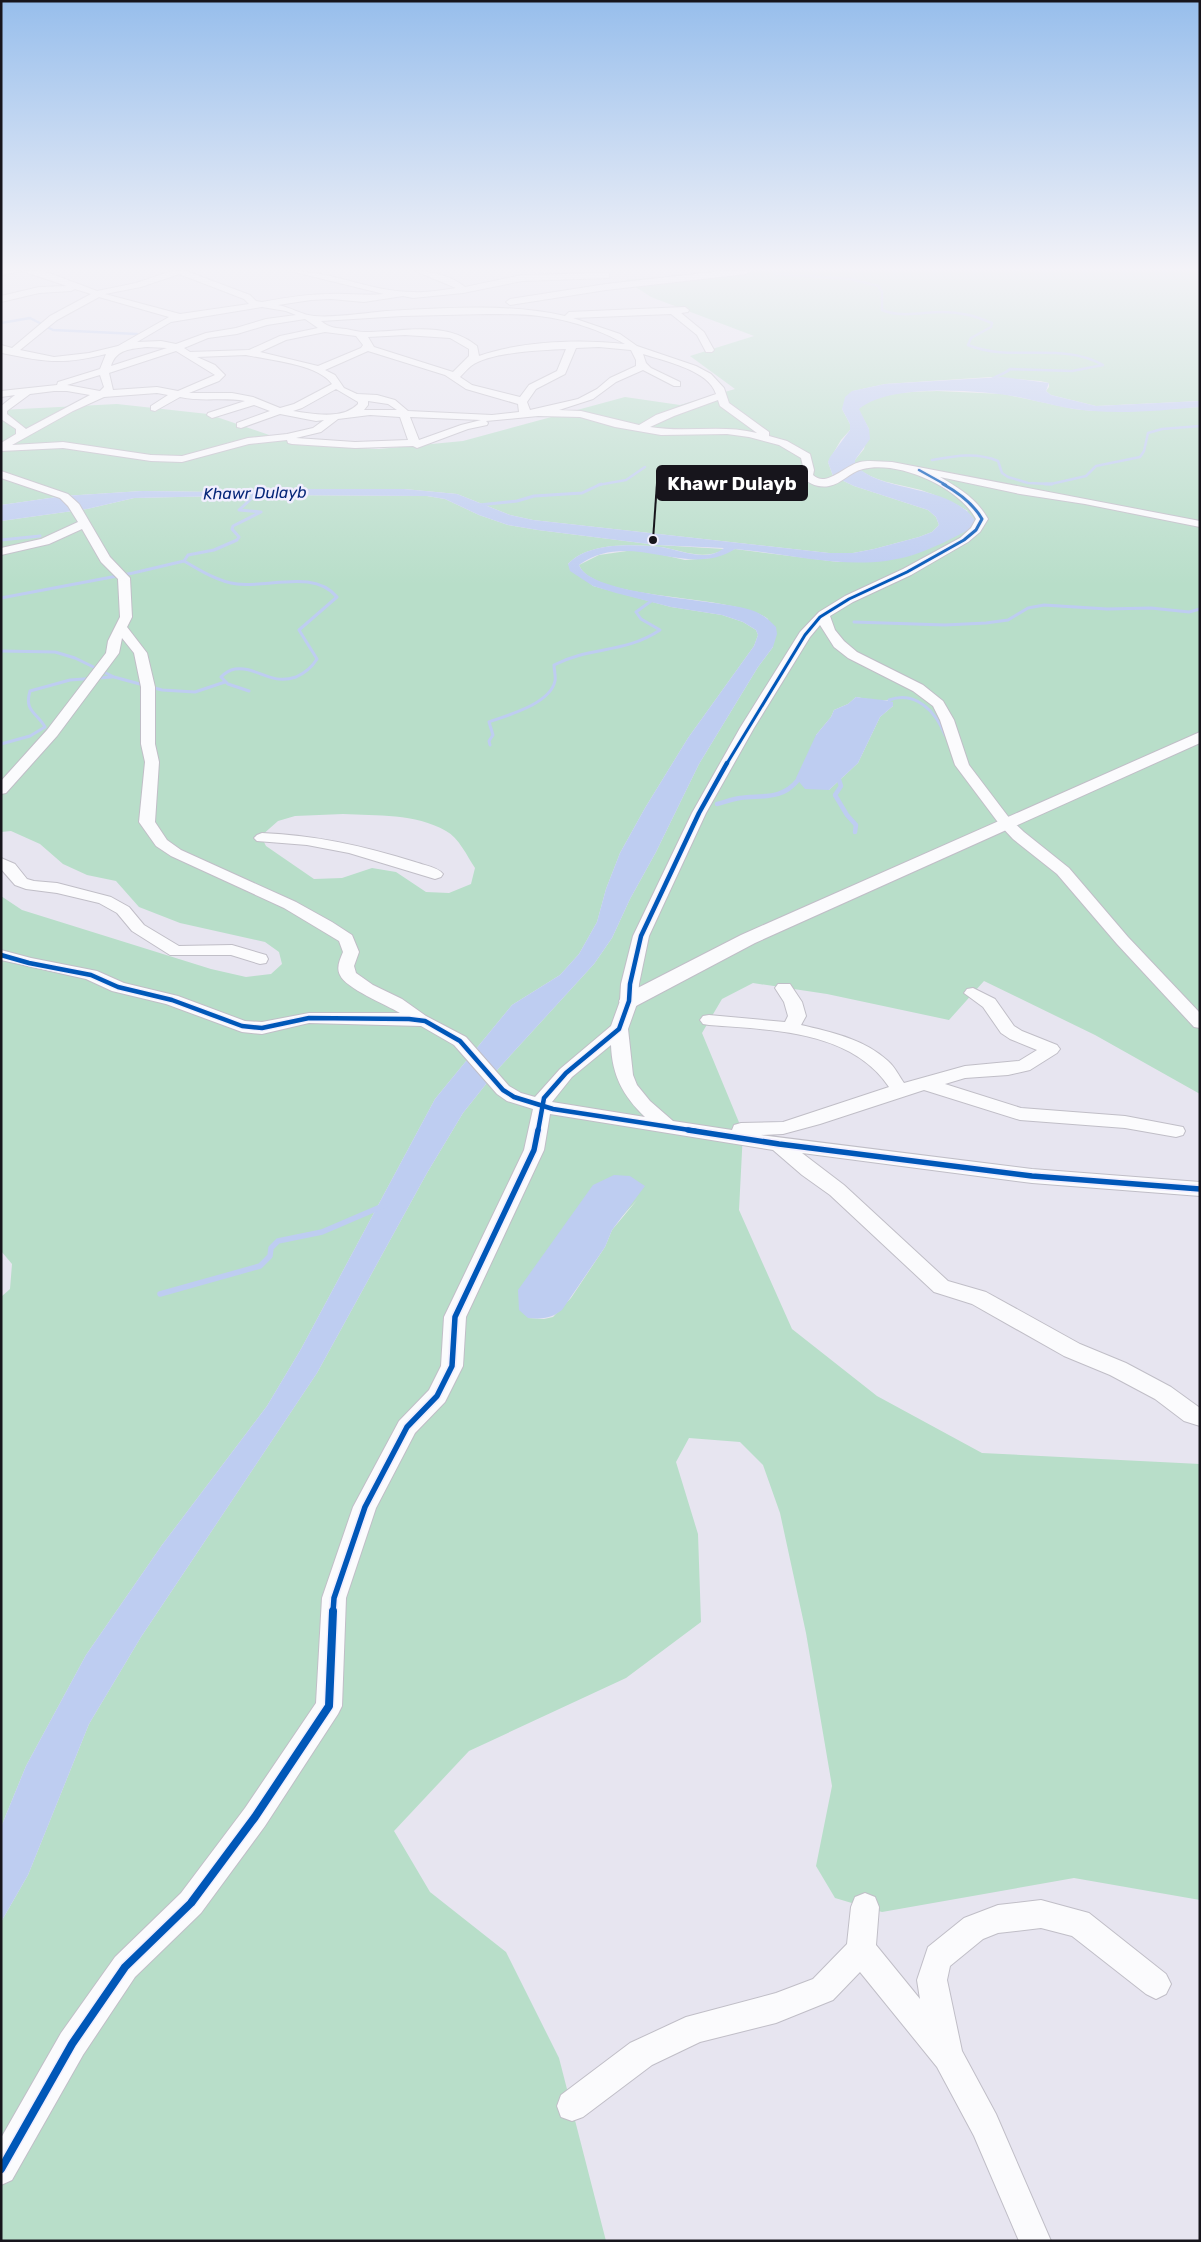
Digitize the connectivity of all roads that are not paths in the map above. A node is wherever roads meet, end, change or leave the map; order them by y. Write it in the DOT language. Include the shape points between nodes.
graph roads {
  1 [pos="90,376"];
  2 [pos="105,376"];
  3 [pos="219,376"];
  4 [pos="330,376"];
  5 [pos="555,376"];
  6 [pos="626,376"];
  7 [pos="659,376"];
  8 [pos="710,376"];
  9 [pos="454,377"];
  10 [pos="338,384"];
  11 [pos="676,384"];
  12 [pos="32,391"];
  13 [pos="326,391"];
  14 [pos="1,394"];
  15 [pos="104,394"];
  16 [pos="178,395"];
  17 [pos="721,395"];
  18 [pos="356,397"];
  19 [pos="254,401"];
  20 [pos="522,402"];
  21 [pos="155,408"];
  22 [pos="278,411"];
  23 [pos="354,414"];
  24 [pos="405,414"];
  25 [pos="524,414"];
  26 [pos="212,415"];
  27 [pos="338,416"];
  28 [pos="460,416"];
  29 [pos="509,416"];
  30 [pos="241,425"];
  31 [pos="464,427"];
  32 [pos="641,428"];
  33 [pos="6,432"];
  34 [pos="21,436"];
  35 [pos="472,439"];
  36 [pos="773,439"];
  37 [pos="286,441"];
  38 [pos="63,445"];
  39 [pos="417,445"];
  40 [pos="1,448"];
  41 [pos="919,470"];
  42 [pos="1,474"];
  43 [pos="85,523"];
  44 [pos="1200,524"];
  45 [pos="1,552"];
  46 [pos="823,615"];
  47 [pos="121,628"];
  48 [pos="1200,737"];
  49 [pos="1,790"];
  50 [pos="1006,824"];
  51 [pos="262,838"];
  52 [pos="1,863"];
  53 [pos="435,874"];
  54 [pos="1,955"];
  55 [pos="260,960"];
  56 [pos="784,988"];
  57 [pos="974,993"];
  58 [pos="629,1001"];
  59 [pos="709,1020"];
  60 [pos="425,1021"];
  61 [pos="1200,1023"];
  62 [pos="619,1029"];
  63 [pos="790,1029"];
  64 [pos="926,1084"];
  65 [pos="900,1090"];
  66 [pos="542,1106"];
  67 [pos="668,1127"];
  68 [pos="741,1130"];
  69 [pos="1176,1130"];
  70 [pos="779,1144"];
  71 [pos="1200,1189"];
  72 [pos="1200,1416"];
  73 [pos="865,1907"];
  74 [pos="861,1950"];
  75 [pos="1156,1984"];
  76 [pos="948,2056"];
  77 [pos="572,2106"];
  78 [pos="1,2169"];
  79 [pos="1035,2241"];
  1 -- 12 [label="street"];
  2 -- 15 [label="street" via="109,387"];
  3 -- 16 [label="street"];
  4 -- 10 [label="street"];
  5 -- 20 [label="street" via="532,387"];
  6 -- 25 [label="street" via="580,401"];
  7 -- 11 [label="street"];
  8 -- 17 [label="street" via="718,379"];
  9 -- 20 [label="street" via="469,387"];
  10 -- 13 [label="street"];
  10 -- 18 [label="street" via="341,390"];
  12 -- 14 [label="street"];
  12 -- 15 [label="street" via="67,388 88,394"];
  12 -- 34 [label="street" via="2,410 2,415 21,428"];
  13 -- 22 [label="street" via="298,406"];
  13 -- 27 [label="street" via="328,406"];
  15 -- 16 [label="street" via="157,390"];
  15 -- 34 [label="street"];
  16 -- 19 [label="street" via="232,396"];
  16 -- 21 [label="street"];
  17 -- 32 [label="street" via="662,416"];
  17 -- 36 [label="street" via="724,404 734,413"];
  18 -- 23 [label="street" via="363,401 363,405"];
  18 -- 24 [label="street" via="384,399 394,403"];
  19 -- 22 [label="street"];
  19 -- 26 [label="street"];
  20 -- 25 [label="street"];
  22 -- 27 [label="street" via="316,418"];
  22 -- 30 [label="street"];
  23 -- 24 [label="street"];
  23 -- 27 [label="street"];
  24 -- 28 [label="street"];
  24 -- 39 [label="street" via="406,426"];
  25 -- 29 [label="street"];
  25 -- 32 [label="street" via="581,414"];
  27 -- 38 [label="street" via="317,430 248,441 182,459 151,458"];
  28 -- 29 [label="street"];
  28 -- 31 [label="street"];
  29 -- 31 [label="street"];
  31 -- 35 [label="street"];
  31 -- 39 [label="street"];
  32 -- 36 [label="street" via="673,432 727,432"];
  33 -- 34 [label="street"];
  34 -- 38 [label="street"];
  34 -- 40 [label="street"];
  36 -- 41 [label="street" via="806,456 809,470 806,476 820,483 834,481 862,465 892,465"];
  37 -- 39 [label="street"];
  38 -- 40 [label="street"];
  41 -- 44 [label="street"];
  41 -- 46 [label="street" via="952,490 979,512 982,519 976,530 907,572"];
  42 -- 43 [label="street" via="64,496"];
  43 -- 45 [label="street" via="45,542"];
  43 -- 47 [label="street" via="105,559 124,578 126,617"];
  46 -- 50 [label="street" via="832,635 862,661 915,686 938,704 949,724 962,764"];
  46 -- 58 [label="street" via="805,635 699,813 641,936"];
  47 -- 49 [label="street" via="112,653 96,677"];
  47 -- 60 [label="street" via="140,653 145,669 148,744 152,762 147,822 161,843 326,925 346,939 351,952 346,966 348,975"];
  48 -- 50 [label="main road"];
  50 -- 58 [label="main road" via="748,939"];
  50 -- 61 [label="street" via="1062,870 1112,930"];
  51 -- 53 [label="street" via="343,846"];
  52 -- 55 [label="street" via="22,882 32,886 56,888 105,900 123,910 138,928 176,951 232,950"];
  54 -- 60 [label="street" via="91,975 118,987 172,1000 242,1026 262,1028 309,1018"];
  56 -- 63 [label="street" via="798,1016"];
  57 -- 64 [label="street" via="989,1003 1007,1029 1051,1049 1024,1066 965,1072"];
  58 -- 62 [label="street"];
  59 -- 63 [label="street"];
  60 -- 66 [label="street" via="460,1041 503,1090"];
  62 -- 66 [label="street" via="566,1073 544,1098"];
  62 -- 67 [label="street" via="620,1067 626,1084"];
  63 -- 65 [label="street" via="847,1044 881,1065"];
  64 -- 65 [label="street"];
  64 -- 69 [label="street" via="1020,1114 1126,1122"];
  65 -- 68 [label="street" via="790,1126"];
  66 -- 67 [label="street" via="585,1116"];
  66 -- 78 [label="street" via="534,1150 455,1318 452,1366 436,1396 408,1428 365,1507 334,1598 329,1706 255,1816 191,1903 125,1967 72,2044"];
  67 -- 70 [label="street"];
  70 -- 71 [label="street" via="1032,1176"];
  70 -- 72 [label="street" via="837,1190 941,1287 979,1298 1072,1350 1163,1393 1192,1415"];
  73 -- 74 [label="street"];
  74 -- 76 [label="street"];
  74 -- 77 [label="street" via="823,1990 776,2008 697,2028 641,2054"];
  75 -- 76 [label="street" via="1078,1923 1041,1914 998,1919 974,1928 938,1957 932,1980"];
  76 -- 79 [label="street" via="984,2126"];
}
